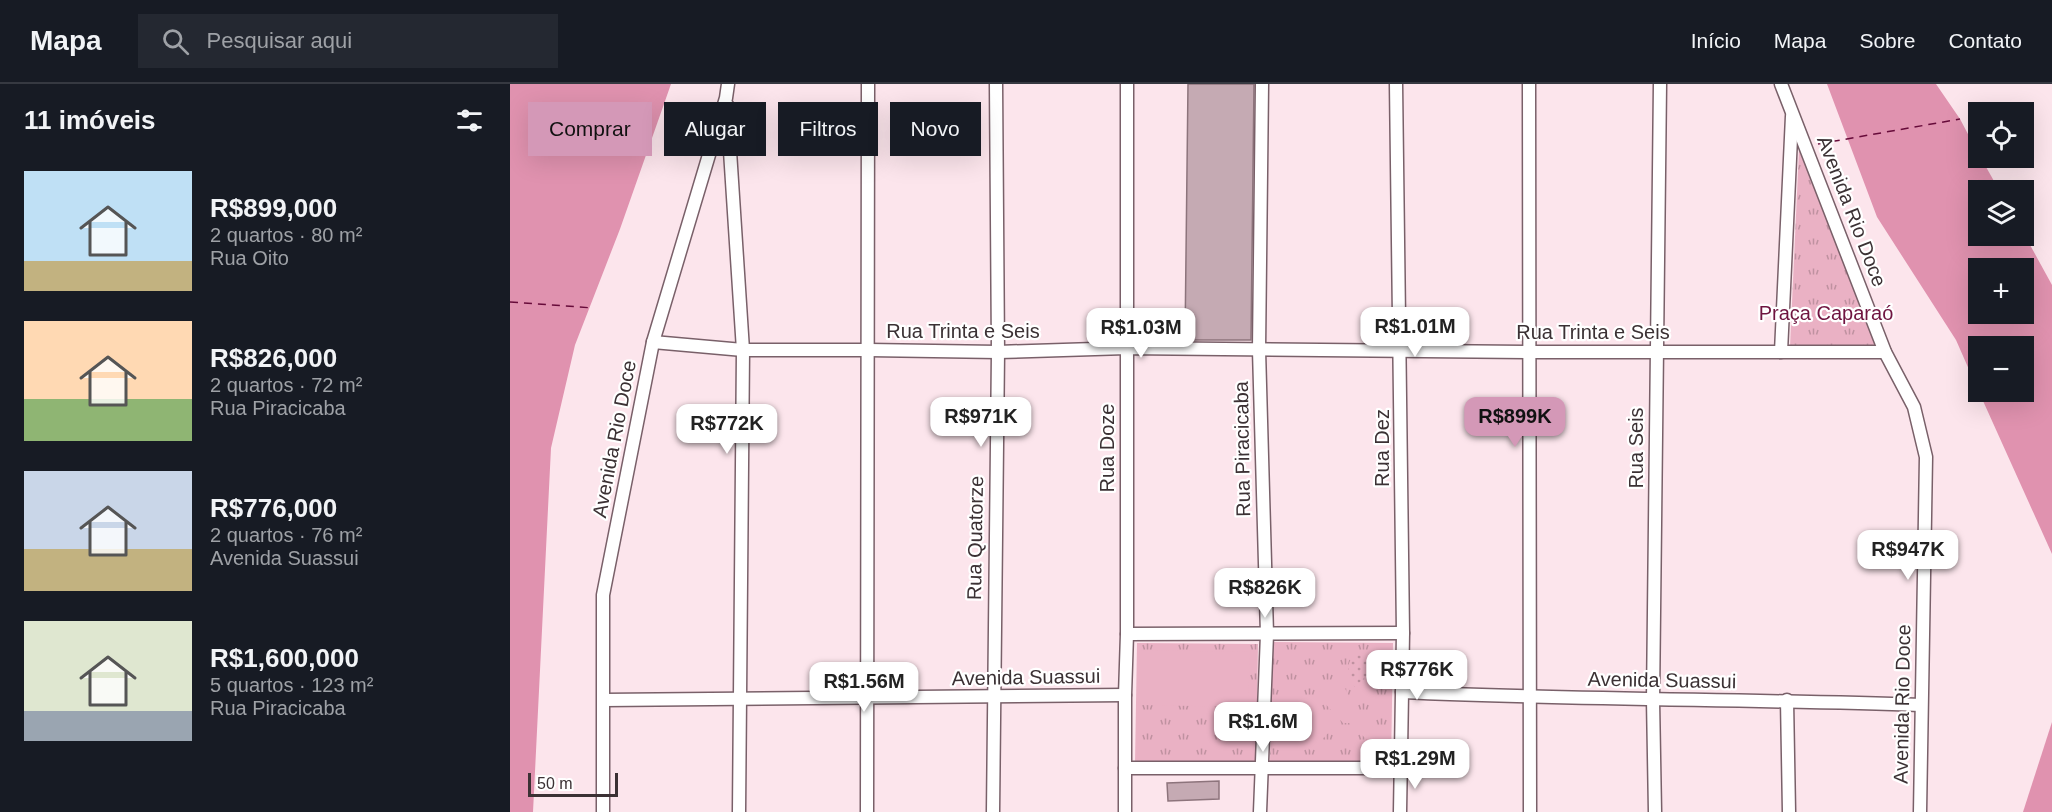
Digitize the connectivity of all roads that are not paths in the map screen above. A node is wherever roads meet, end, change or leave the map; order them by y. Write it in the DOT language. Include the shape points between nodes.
graph roads {
  1 [pos="729,84"];
  2 [pos="868,84"];
  3 [pos="996,84"];
  4 [pos="1127,84"];
  5 [pos="1262,84"];
  6 [pos="1396,84"];
  7 [pos="1529,84"];
  8 [pos="1660,84"];
  9 [pos="1781,84"];
  10 [pos="726,98"];
  11 [pos="1792,110"];
  12 [pos="653,342"];
  13 [pos="1126,348"];
  14 [pos="743,350"];
  15 [pos="869,350"];
  16 [pos="1259,350"];
  17 [pos="1400,351"];
  18 [pos="1656,351"];
  19 [pos="998,352"];
  20 [pos="1529,352"];
  21 [pos="1781,352"];
  22 [pos="1886,352"];
  23 [pos="1403,633"];
  24 [pos="1127,634"];
  25 [pos="1267,634"];
  26 [pos="1402,692"];
  27 [pos="1125,695"];
  28 [pos="993,696"];
  29 [pos="868,698"];
  30 [pos="1530,698"];
  31 [pos="739,699"];
  32 [pos="604,700"];
  33 [pos="1653,700"];
  34 [pos="1787,700"];
  35 [pos="1921,705"];
  36 [pos="1125,768"];
  37 [pos="1261,768"];
  38 [pos="1400,768"];
  39 [pos="603,812"];
  40 [pos="739,812"];
  41 [pos="867,812"];
  42 [pos="993,812"];
  43 [pos="1125,812"];
  44 [pos="1260,812"];
  45 [pos="1400,812"];
  46 [pos="1530,812"];
  47 [pos="1655,812"];
  48 [pos="1789,812"];
  49 [pos="1920,812"];
  1 -- 10 [label="street, Avenida Rio Doce"];
  2 -- 15 [label="street"];
  3 -- 19 [label="street, Rua Quatorze"];
  4 -- 13 [label="street, Rua Doze"];
  5 -- 16 [label="street, Rua Piracicaba"];
  6 -- 17 [label="street, Rua Dez"];
  7 -- 20 [label="street"];
  8 -- 18 [label="street, Rua Seis"];
  9 -- 11 [label="street, Avenida Rio Doce"];
  10 -- 12 [label="street, Avenida Rio Doce"];
  10 -- 14 [label="street"];
  11 -- 21 [label="street"];
  11 -- 22 [label="street, Avenida Rio Doce"];
  12 -- 14 [label="street, Rua Trinta e Seis"];
  12 -- 32 [label="street, Avenida Rio Doce" via="603,596"];
  13 -- 16 [label="street, Rua Trinta e Seis"];
  13 -- 19 [label="street, Rua Trinta e Seis"];
  13 -- 24 [label="street, Rua Doze"];
  14 -- 15 [label="street, Rua Trinta e Seis"];
  14 -- 31 [label="street"];
  15 -- 19 [label="street, Rua Trinta e Seis"];
  15 -- 29 [label="street"];
  16 -- 17 [label="street, Rua Trinta e Seis"];
  16 -- 25 [label="street, Rua Piracicaba"];
  17 -- 20 [label="street, Rua Trinta e Seis"];
  17 -- 23 [label="street, Rua Dez"];
  18 -- 20 [label="street, Rua Trinta e Seis"];
  18 -- 21 [label="street, Rua Trinta e Seis"];
  18 -- 33 [label="street, Rua Seis"];
  19 -- 28 [label="street, Rua Quatorze"];
  20 -- 30 [label="street"];
  21 -- 22 [label="street, Rua Trinta e Seis"];
  22 -- 35 [label="street, Avenida Rio Doce" via="1914,407 1926,457"];
  23 -- 25 [label="street"];
  23 -- 26 [label="street, Rua Dez"];
  24 -- 25 [label="street"];
  24 -- 27 [label="street, Rua Doze"];
  25 -- 37 [label="street, Rua Piracicaba"];
  26 -- 30 [label="street, Avenida Suassui"];
  26 -- 38 [label="street, Rua Dez"];
  27 -- 28 [label="street, Avenida Suassui"];
  27 -- 36 [label="street, Rua Doze"];
  28 -- 29 [label="street, Avenida Suassui"];
  28 -- 42 [label="street, Rua Quatorze"];
  29 -- 31 [label="street, Avenida Suassui"];
  29 -- 41 [label="street"];
  30 -- 33 [label="street, Avenida Suassui"];
  30 -- 46 [label="street"];
  31 -- 32 [label="street, Avenida Suassui"];
  31 -- 40 [label="street"];
  32 -- 39 [label="street, Avenida Rio Doce"];
  33 -- 34 [label="street, Avenida Suassui"];
  33 -- 47 [label="street, Rua Seis"];
  34 -- 35 [label="street, Avenida Suassui"];
  34 -- 48 [label="street"];
  35 -- 49 [label="street, Avenida Rio Doce"];
  36 -- 37 [label="street"];
  36 -- 43 [label="street, Rua Doze"];
  37 -- 38 [label="street"];
  37 -- 44 [label="street, Rua Piracicaba"];
  38 -- 45 [label="street, Rua Dez"];
}
